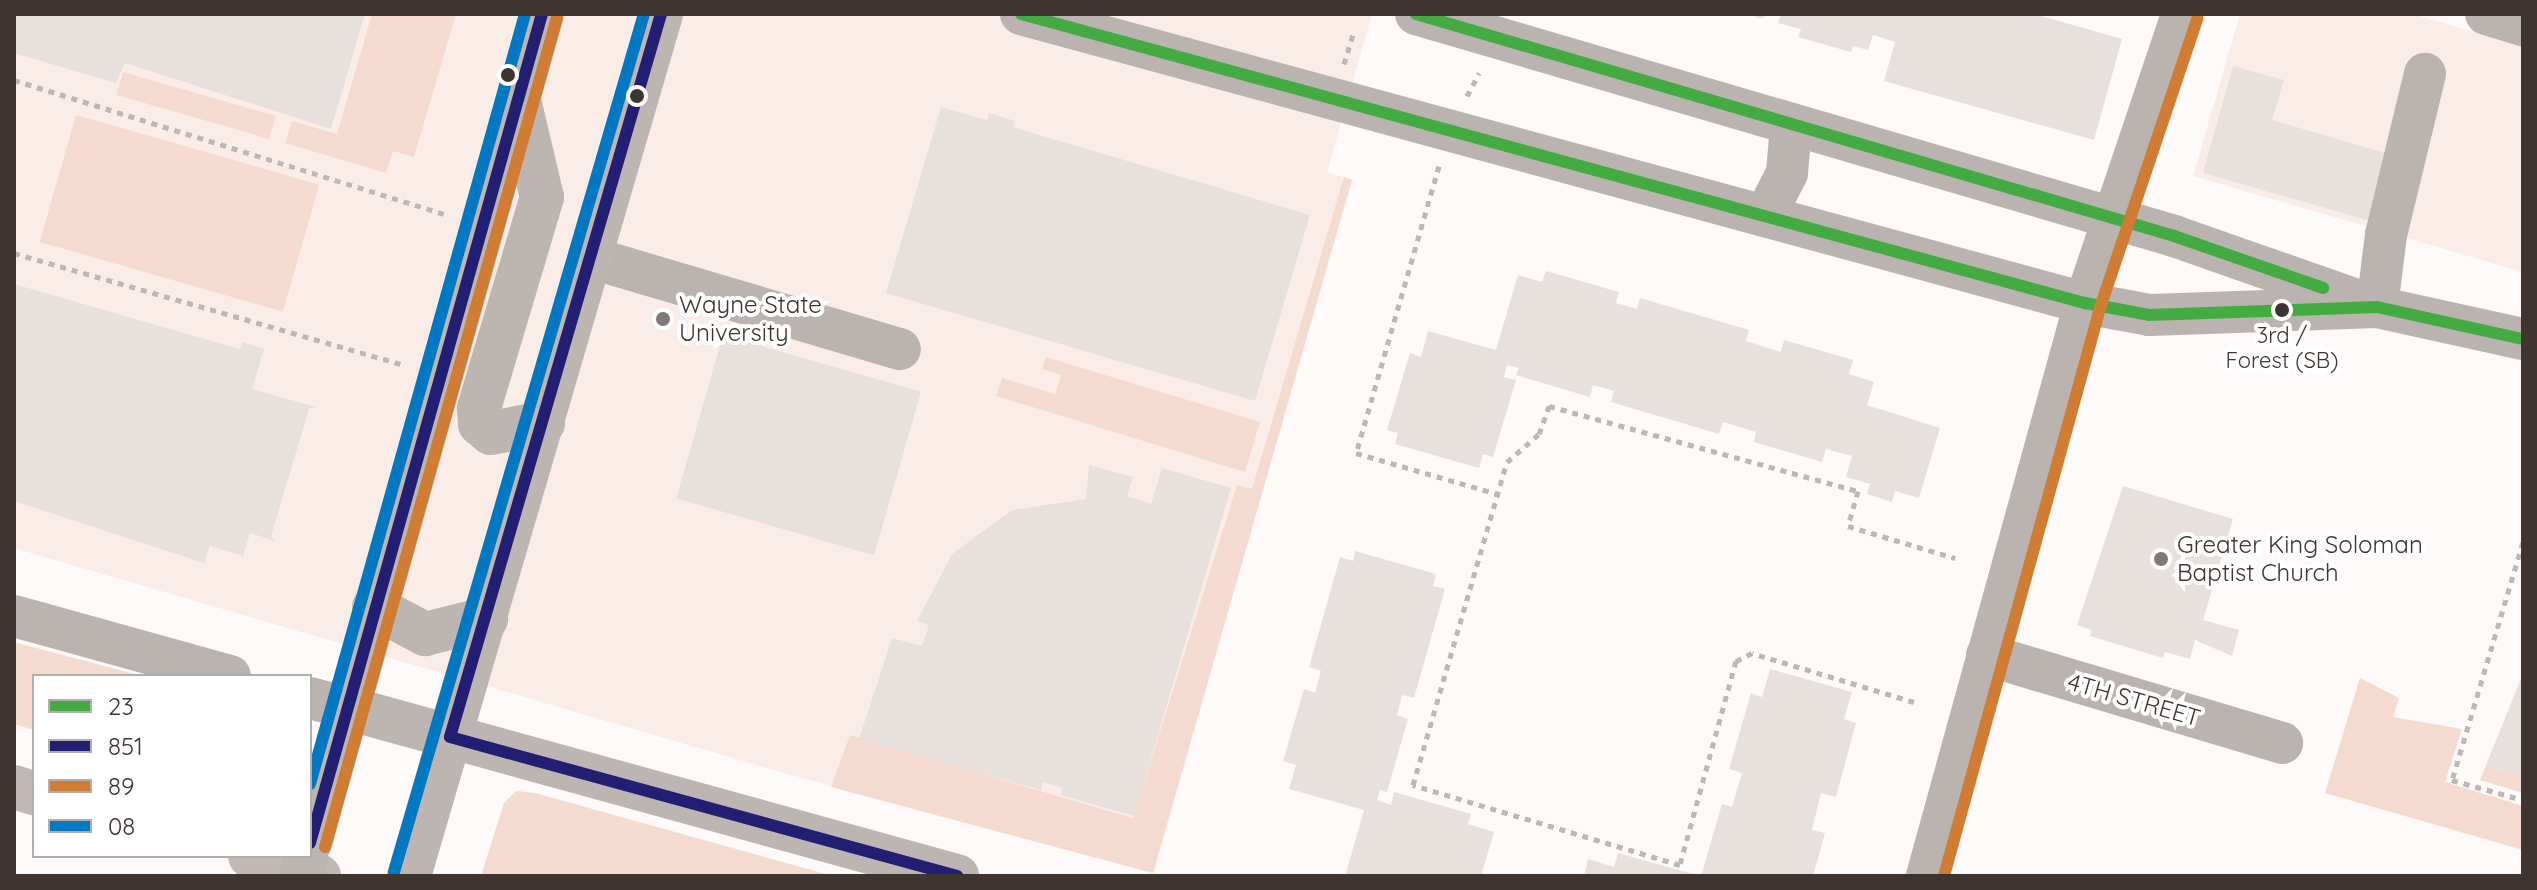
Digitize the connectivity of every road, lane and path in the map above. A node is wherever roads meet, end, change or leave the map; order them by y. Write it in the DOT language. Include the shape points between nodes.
graph roads {
  1 [pos="542,14"];
  2 [pos="1021,14"];
  3 [pos="2182,14"];
  4 [pos="2486,14"];
  5 [pos="1420,15"];
  6 [pos="652,25"];
  7 [pos="2523,25"];
  8 [pos="1353,34"];
  9 [pos="1482,67"];
  10 [pos="1342,70"];
  11 [pos="2425,74"];
  12 [pos="14,80"];
  13 [pos="518,97"];
  14 [pos="1462,104"];
  15 [pos="1791,125"];
  16 [pos="1441,161"];
  17 [pos="1765,216"];
  18 [pos="2116,220"];
  19 [pos="481,226"];
  20 [pos="14,253"];
  21 [pos="592,258"];
  22 [pos="2085,303"];
  23 [pos="2377,307"];
  24 [pos="2523,339"];
  25 [pos="900,349"];
  26 [pos="437,375"];
  27 [pos="543,423"];
  28 [pos="1498,494"];
  29 [pos="2523,542"];
  30 [pos="1955,558"];
  31 [pos="374,607"];
  32 [pos="14,616"];
  33 [pos="486,619"];
  34 [pos="1987,655"];
  35 [pos="223,674"];
  36 [pos="1914,702"];
  37 [pos="328,703"];
  38 [pos="450,737"];
  39 [pos="2282,743"];
  40 [pos="2523,800"];
  41 [pos="312,836"];
  42 [pos="257,858"];
  43 [pos="319,876"];
  44 [pos="409,876"];
  45 [pos="957,876"];
  46 [pos="1927,876"];
  1 -- 13 [label="main road"];
  2 -- 17 [label="street"];
  3 -- 18 [label="street"];
  4 -- 7 [label="street"];
  5 -- 15 [label="street"];
  6 -- 21 [label="main road"];
  8 -- 10 [label="path"];
  9 -- 14 [label="path"];
  11 -- 23 [label="street" via="2386,235"];
  12 -- 19 [label="path"];
  13 -- 19 [label="main road"];
  13 -- 27 [label="main road" via="542,197 479,409 480,424 491,433"];
  15 -- 17 [label="street" via="1787,173"];
  15 -- 18 [label="street"];
  16 -- 28 [label="path" via="1356,453"];
  17 -- 22 [label="street"];
  18 -- 22 [label="street"];
  18 -- 23 [label="street"];
  19 -- 26 [label="main road"];
  20 -- 26 [label="path"];
  21 -- 25 [label="street"];
  21 -- 27 [label="main road"];
  22 -- 23 [label="street" via="2149,315"];
  22 -- 34 [label="street"];
  23 -- 24 [label="street"];
  26 -- 31 [label="main road"];
  27 -- 33 [label="main road"];
  28 -- 30 [label="path" via="1507,462 1539,434 1549,406 1858,491 1848,526"];
  28 -- 36 [label="path" via="1413,785 1680,865 1736,661 1752,653"];
  29 -- 40 [label="path" via="2452,780"];
  31 -- 33 [label="main road" via="425,634"];
  31 -- 37 [label="main road"];
  32 -- 35 [label="street"];
  33 -- 38 [label="main road"];
  34 -- 39 [label="street, 4TH STREET"];
  34 -- 46 [label="street"];
  37 -- 38 [label="main road"];
  37 -- 41 [label="main road" via="325,792"];
  38 -- 44 [label="main road"];
  38 -- 45 [label="main road"];
  42 -- 43 [label="highway"];
}
